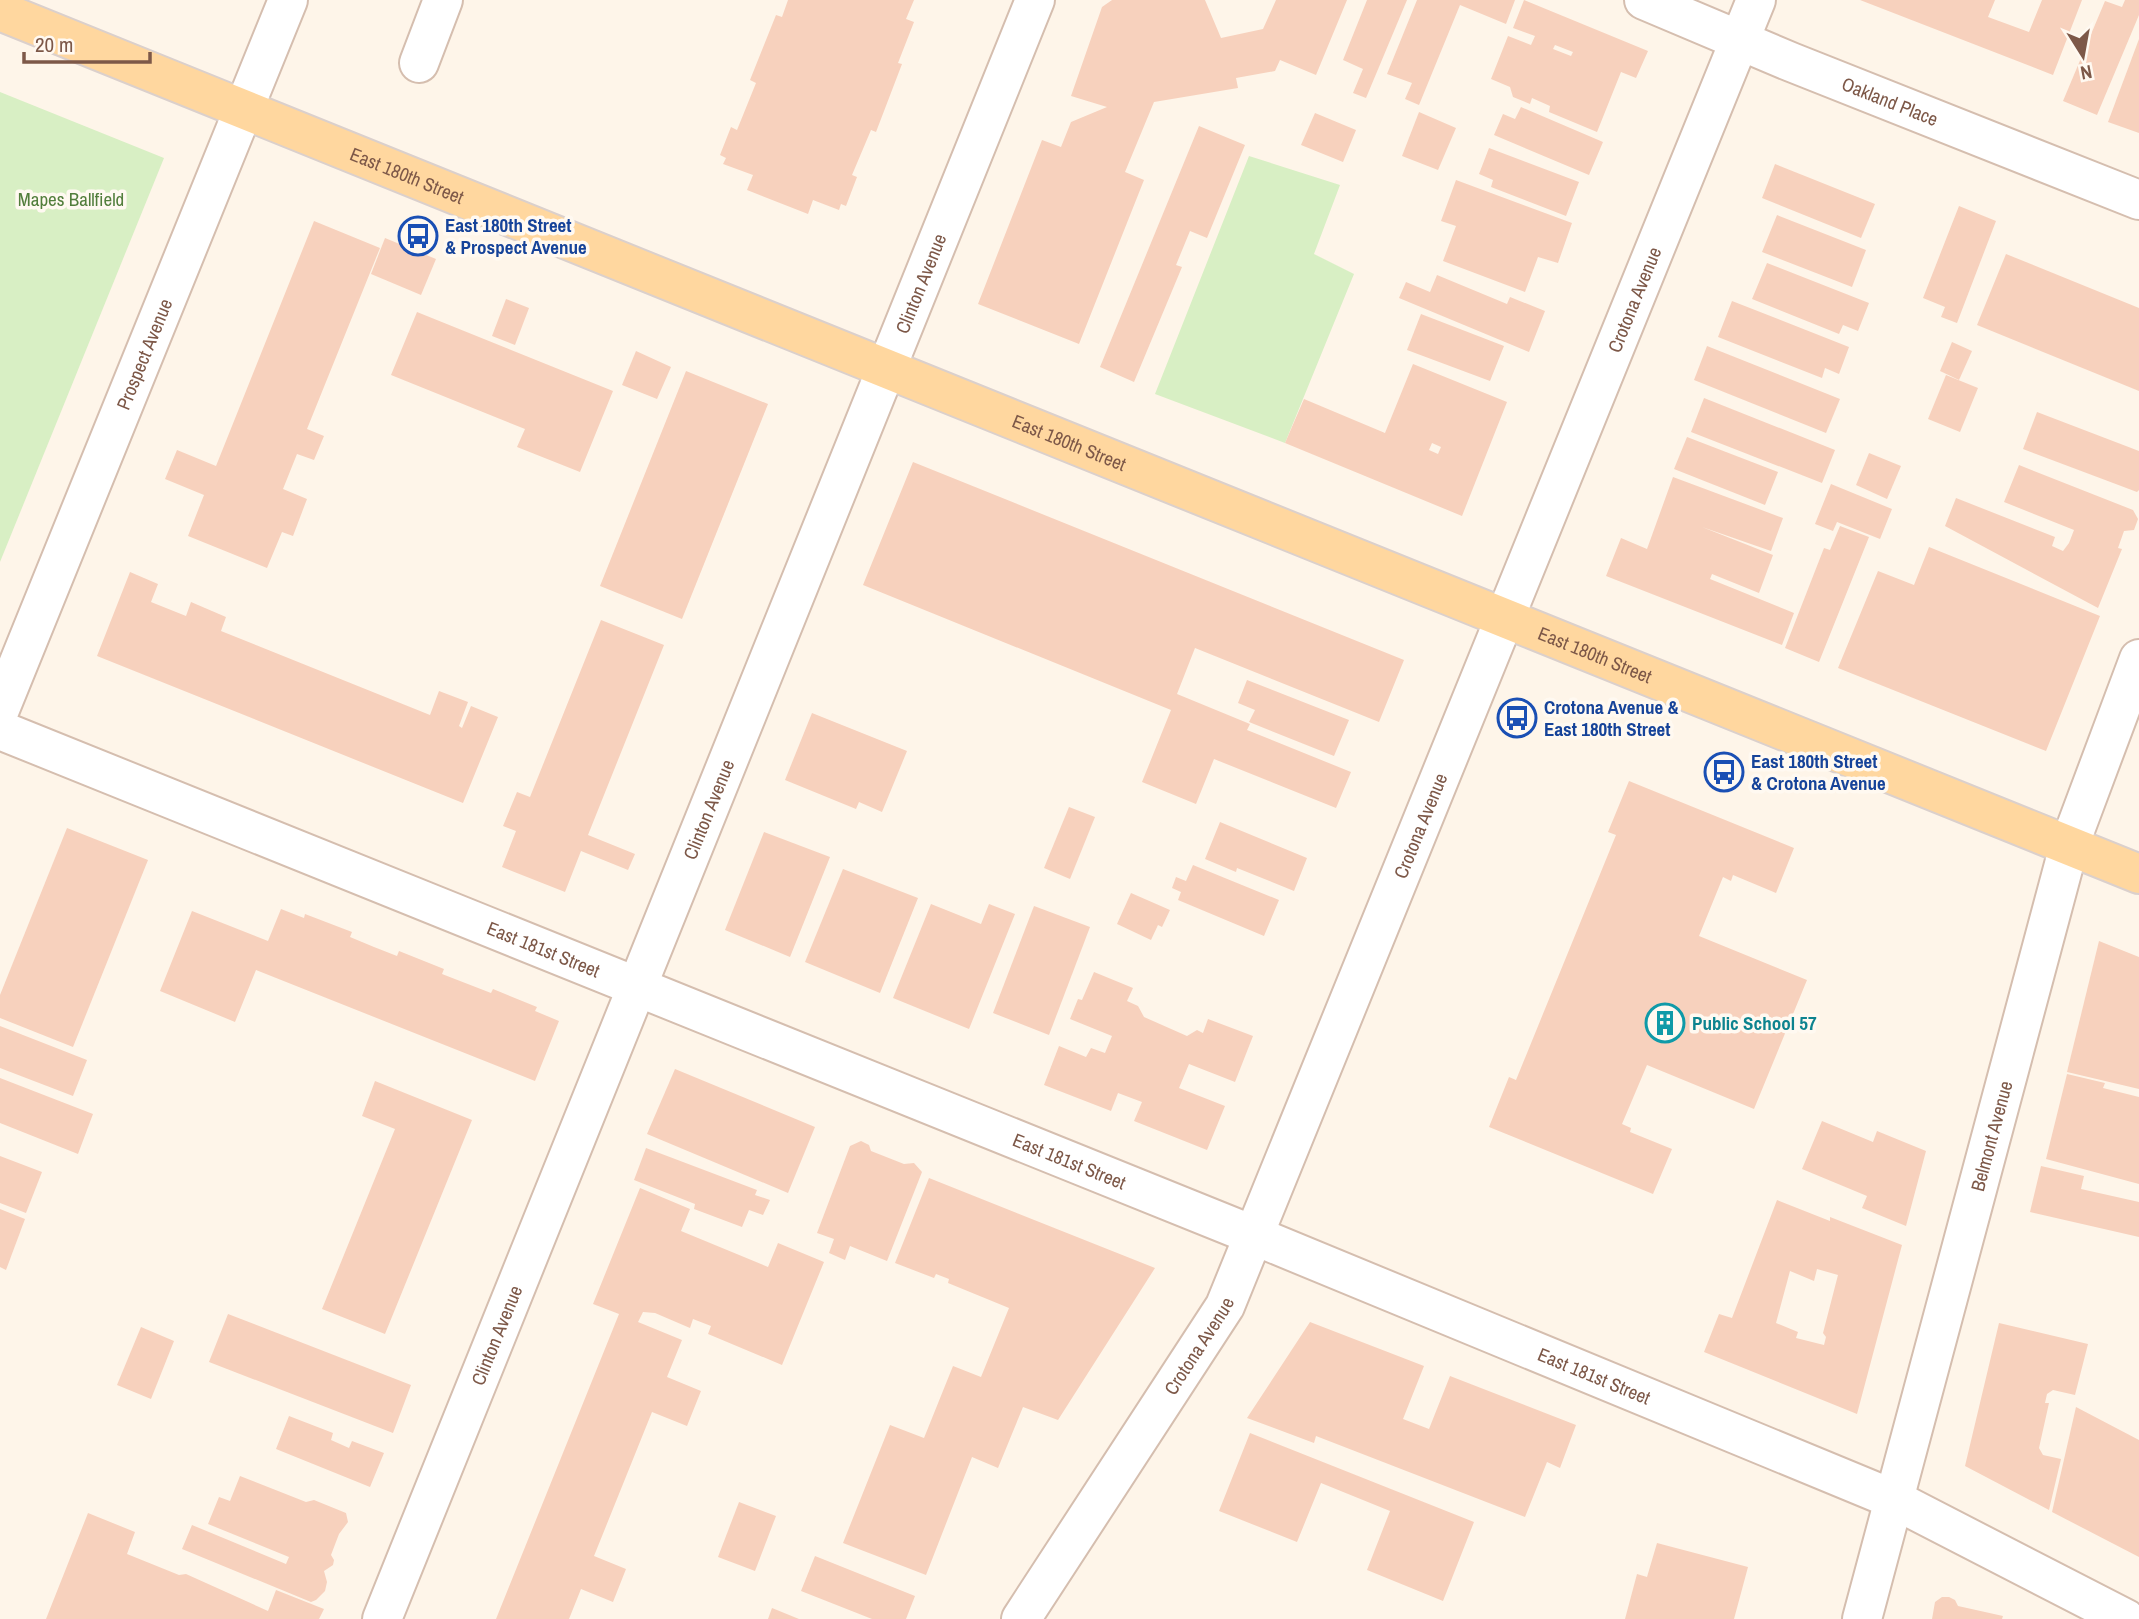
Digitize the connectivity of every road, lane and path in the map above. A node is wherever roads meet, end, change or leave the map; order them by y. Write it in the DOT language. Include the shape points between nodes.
graph roads {
  1 [pos="288,0"];
  2 [pos="443,0"];
  3 [pos="1035,0"];
  4 [pos="1644,0"];
  5 [pos="1756,0"];
  6 [pos="0,11"];
  7 [pos="1740,40"];
  8 [pos="419,64"];
  9 [pos="242,109"];
  10 [pos="2139,200"];
  11 [pos="886,368"];
  12 [pos="1504,617"];
  13 [pos="2139,659"];
  14 [pos="0,709"];
  15 [pos="0,730"];
  16 [pos="2069,846"];
  17 [pos="2139,874"];
  18 [pos="638,986"];
  19 [pos="1253,1235"];
  20 [pos="1893,1499"];
  21 [pos="382,1619"];
  22 [pos="1021,1619"];
  23 [pos="1861,1619"];
  24 [pos="2126,1619"];
  1 -- 9 [label="street, Prospect Avenue"];
  2 -- 8 [label="street"];
  3 -- 11 [label="street, Clinton Avenue"];
  4 -- 7 [label="street, Oakland Place"];
  5 -- 7 [label="street, Crotona Avenue"];
  6 -- 9 [label="main road, East 180th Street"];
  7 -- 10 [label="street, Oakland Place"];
  7 -- 12 [label="street, Crotona Avenue"];
  9 -- 11 [label="main road, East 180th Street"];
  9 -- 14 [label="street, Prospect Avenue"];
  11 -- 12 [label="main road, East 180th Street"];
  11 -- 18 [label="street, Clinton Avenue"];
  12 -- 16 [label="main road, East 180th Street"];
  12 -- 19 [label="street, Crotona Avenue"];
  13 -- 16 [label="street, Belmont Avenue"];
  15 -- 18 [label="street, East 181st Street"];
  16 -- 17 [label="main road, East 180th Street"];
  16 -- 20 [label="street, Belmont Avenue"];
  18 -- 19 [label="street, East 181st Street"];
  18 -- 21 [label="street, Clinton Avenue"];
  19 -- 20 [label="street, East 181st Street"];
  19 -- 22 [label="street, Crotona Avenue" via="1225,1306"];
  20 -- 23 [label="street, Belmont Avenue"];
  20 -- 24 [label="street, East 181st Street"];
}
